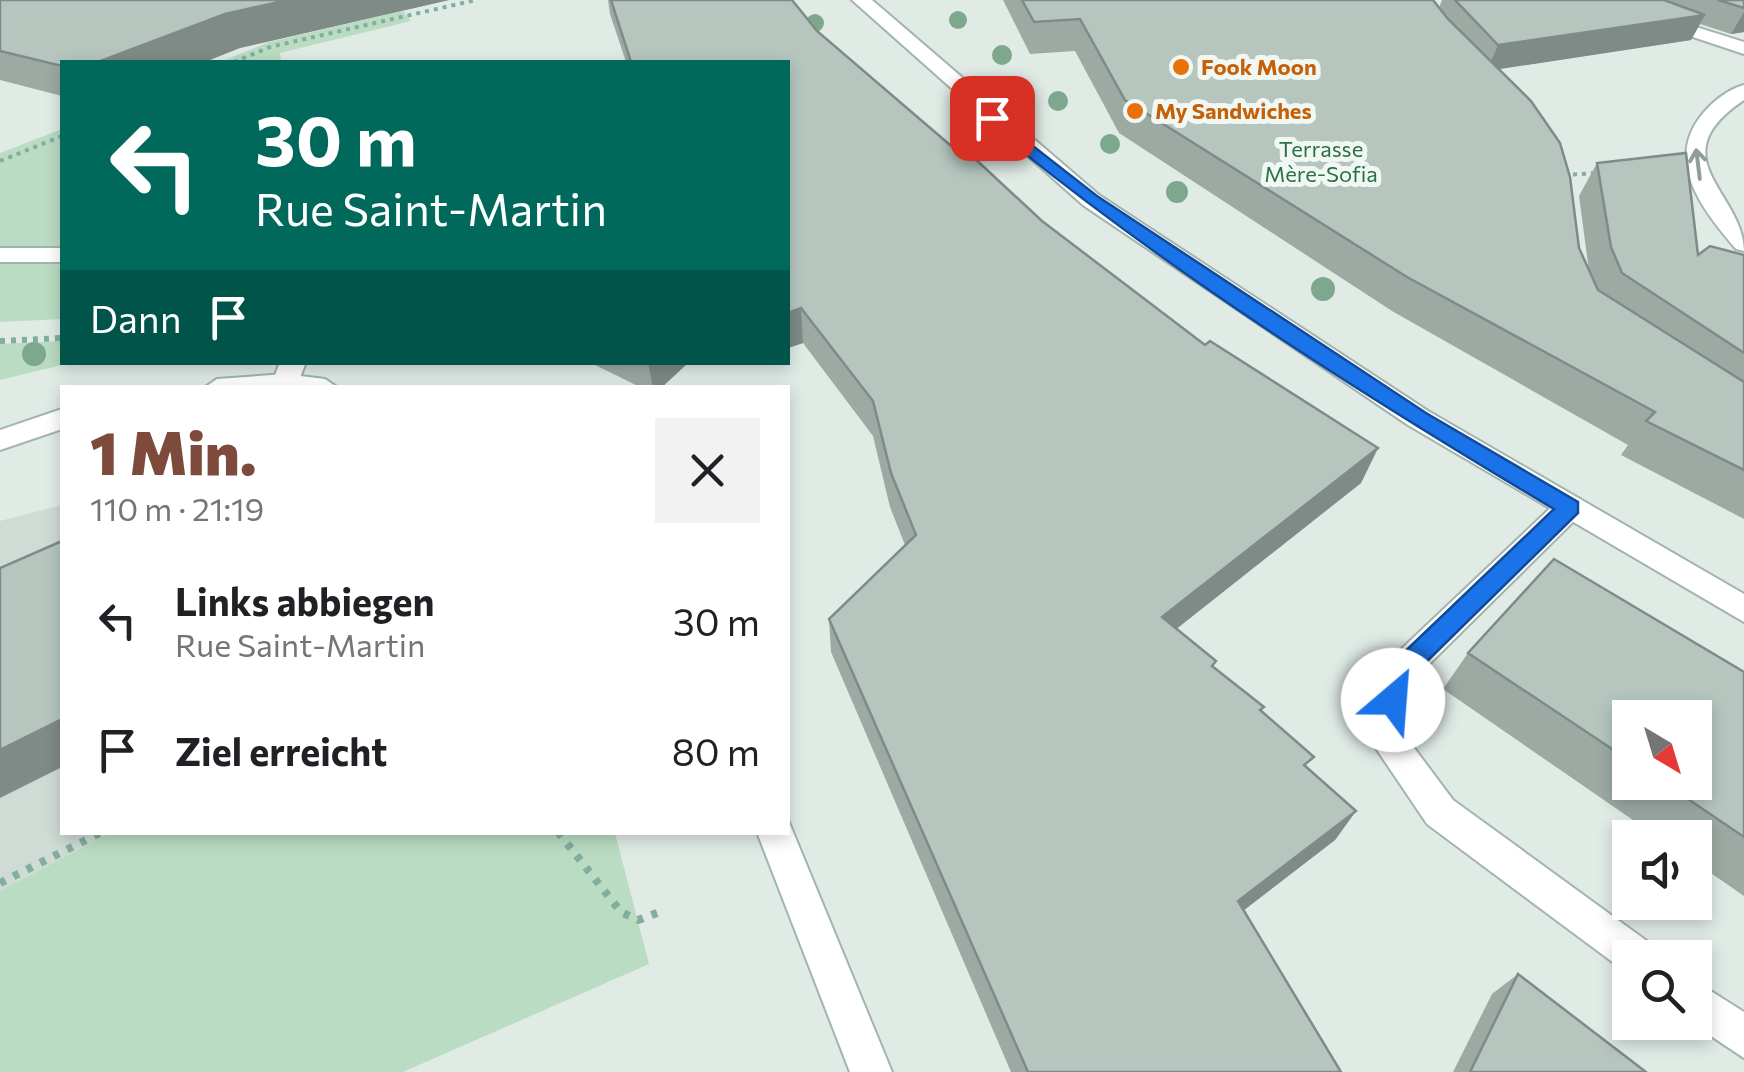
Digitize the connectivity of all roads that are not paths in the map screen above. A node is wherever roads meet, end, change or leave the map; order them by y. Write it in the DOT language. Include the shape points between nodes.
graph roads {
  1 [pos="861,0"];
  2 [pos="1591,0"];
  3 [pos="1744,48"];
  4 [pos="1744,91"];
  5 [pos="1744,244"];
  6 [pos="60,255"];
  7 [pos="0,256"];
  8 [pos="289,373"];
  9 [pos="231,385"];
  10 [pos="318,385"];
  11 [pos="60,420"];
  12 [pos="0,440"];
  13 [pos="1570,508"];
  14 [pos="1744,609"];
  15 [pos="776,835"];
  16 [pos="1613,940"];
  17 [pos="1712,1013"];
  18 [pos="1744,1037"];
  19 [pos="872,1072"];
  1 -- 13 [label="street" via="1091,200 1418,418"];
  2 -- 3 [label="street"];
  5 -- 4 [label="street, one-way" via="1710,201 1694,166 1703,122"];
  6 -- 7 [label="street"];
  8 -- 9 [label="street"];
  8 -- 10 [label="street"];
  11 -- 12 [label="street"];
  13 -- 14 [label="street"];
  13 -- 16 [label="street" via="1404,668 1382,732 1440,812"];
  15 -- 19 [label="street"];
  17 -- 18 [label="street"];
}
